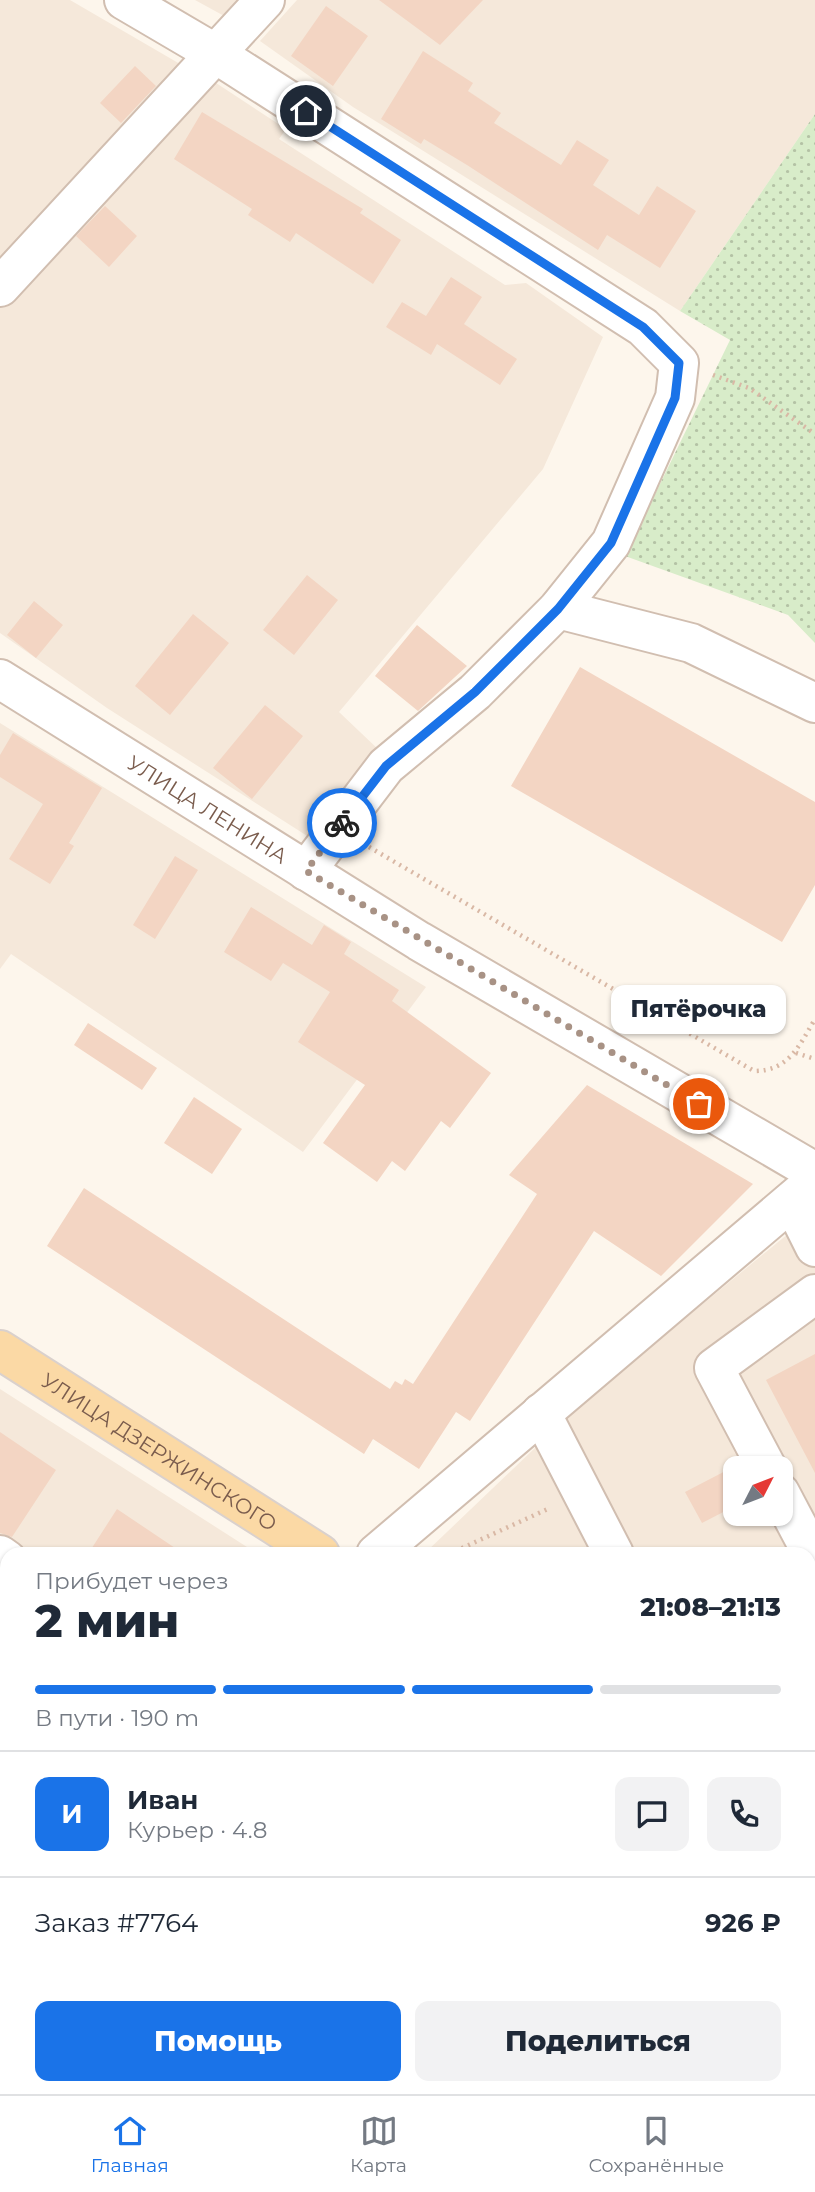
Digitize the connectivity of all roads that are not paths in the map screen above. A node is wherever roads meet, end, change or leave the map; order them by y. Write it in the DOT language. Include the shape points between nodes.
graph roads {
  1 [pos="124,0"];
  2 [pos="265,0"];
  3 [pos="216,54"];
  4 [pos="0,287"];
  5 [pos="558,609"];
  6 [pos="0,679"];
  7 [pos="815,703"];
  8 [pos="306,871"];
  9 [pos="807,1184"];
  10 [pos="815,1247"];
  11 [pos="815,1294"];
  12 [pos="0,1350"];
  13 [pos="541,1413"];
  14 [pos="761,1456"];
  15 [pos="793,1518"];
  16 [pos="309,1547"];
  17 [pos="384,1547"];
  18 [pos="610,1547"];
  19 [pos="809,1547"];
  1 -- 3 [label="street"];
  2 -- 3 [label="street"];
  3 -- 4 [label="street"];
  3 -- 5 [label="street" via="643,327 679,363 675,398 611,543"];
  5 -- 7 [label="street" via="691,643"];
  5 -- 8 [label="street" via="475,692 386,766"];
  6 -- 8 [label="street, УЛИЦА ЛЕНИНА"];
  8 -- 9 [label="street, УЛИЦА ЛЕНИНА"];
  9 -- 10 [label="street"];
  9 -- 13 [label="street"];
  11 -- 14 [label="street" via="714,1368"];
  12 -- 16 [label="main road, УЛИЦА ДЗЕРЖИНСКОГО"];
  13 -- 17 [label="street"];
  13 -- 18 [label="street"];
  15 -- 19 [label="street"];
}
